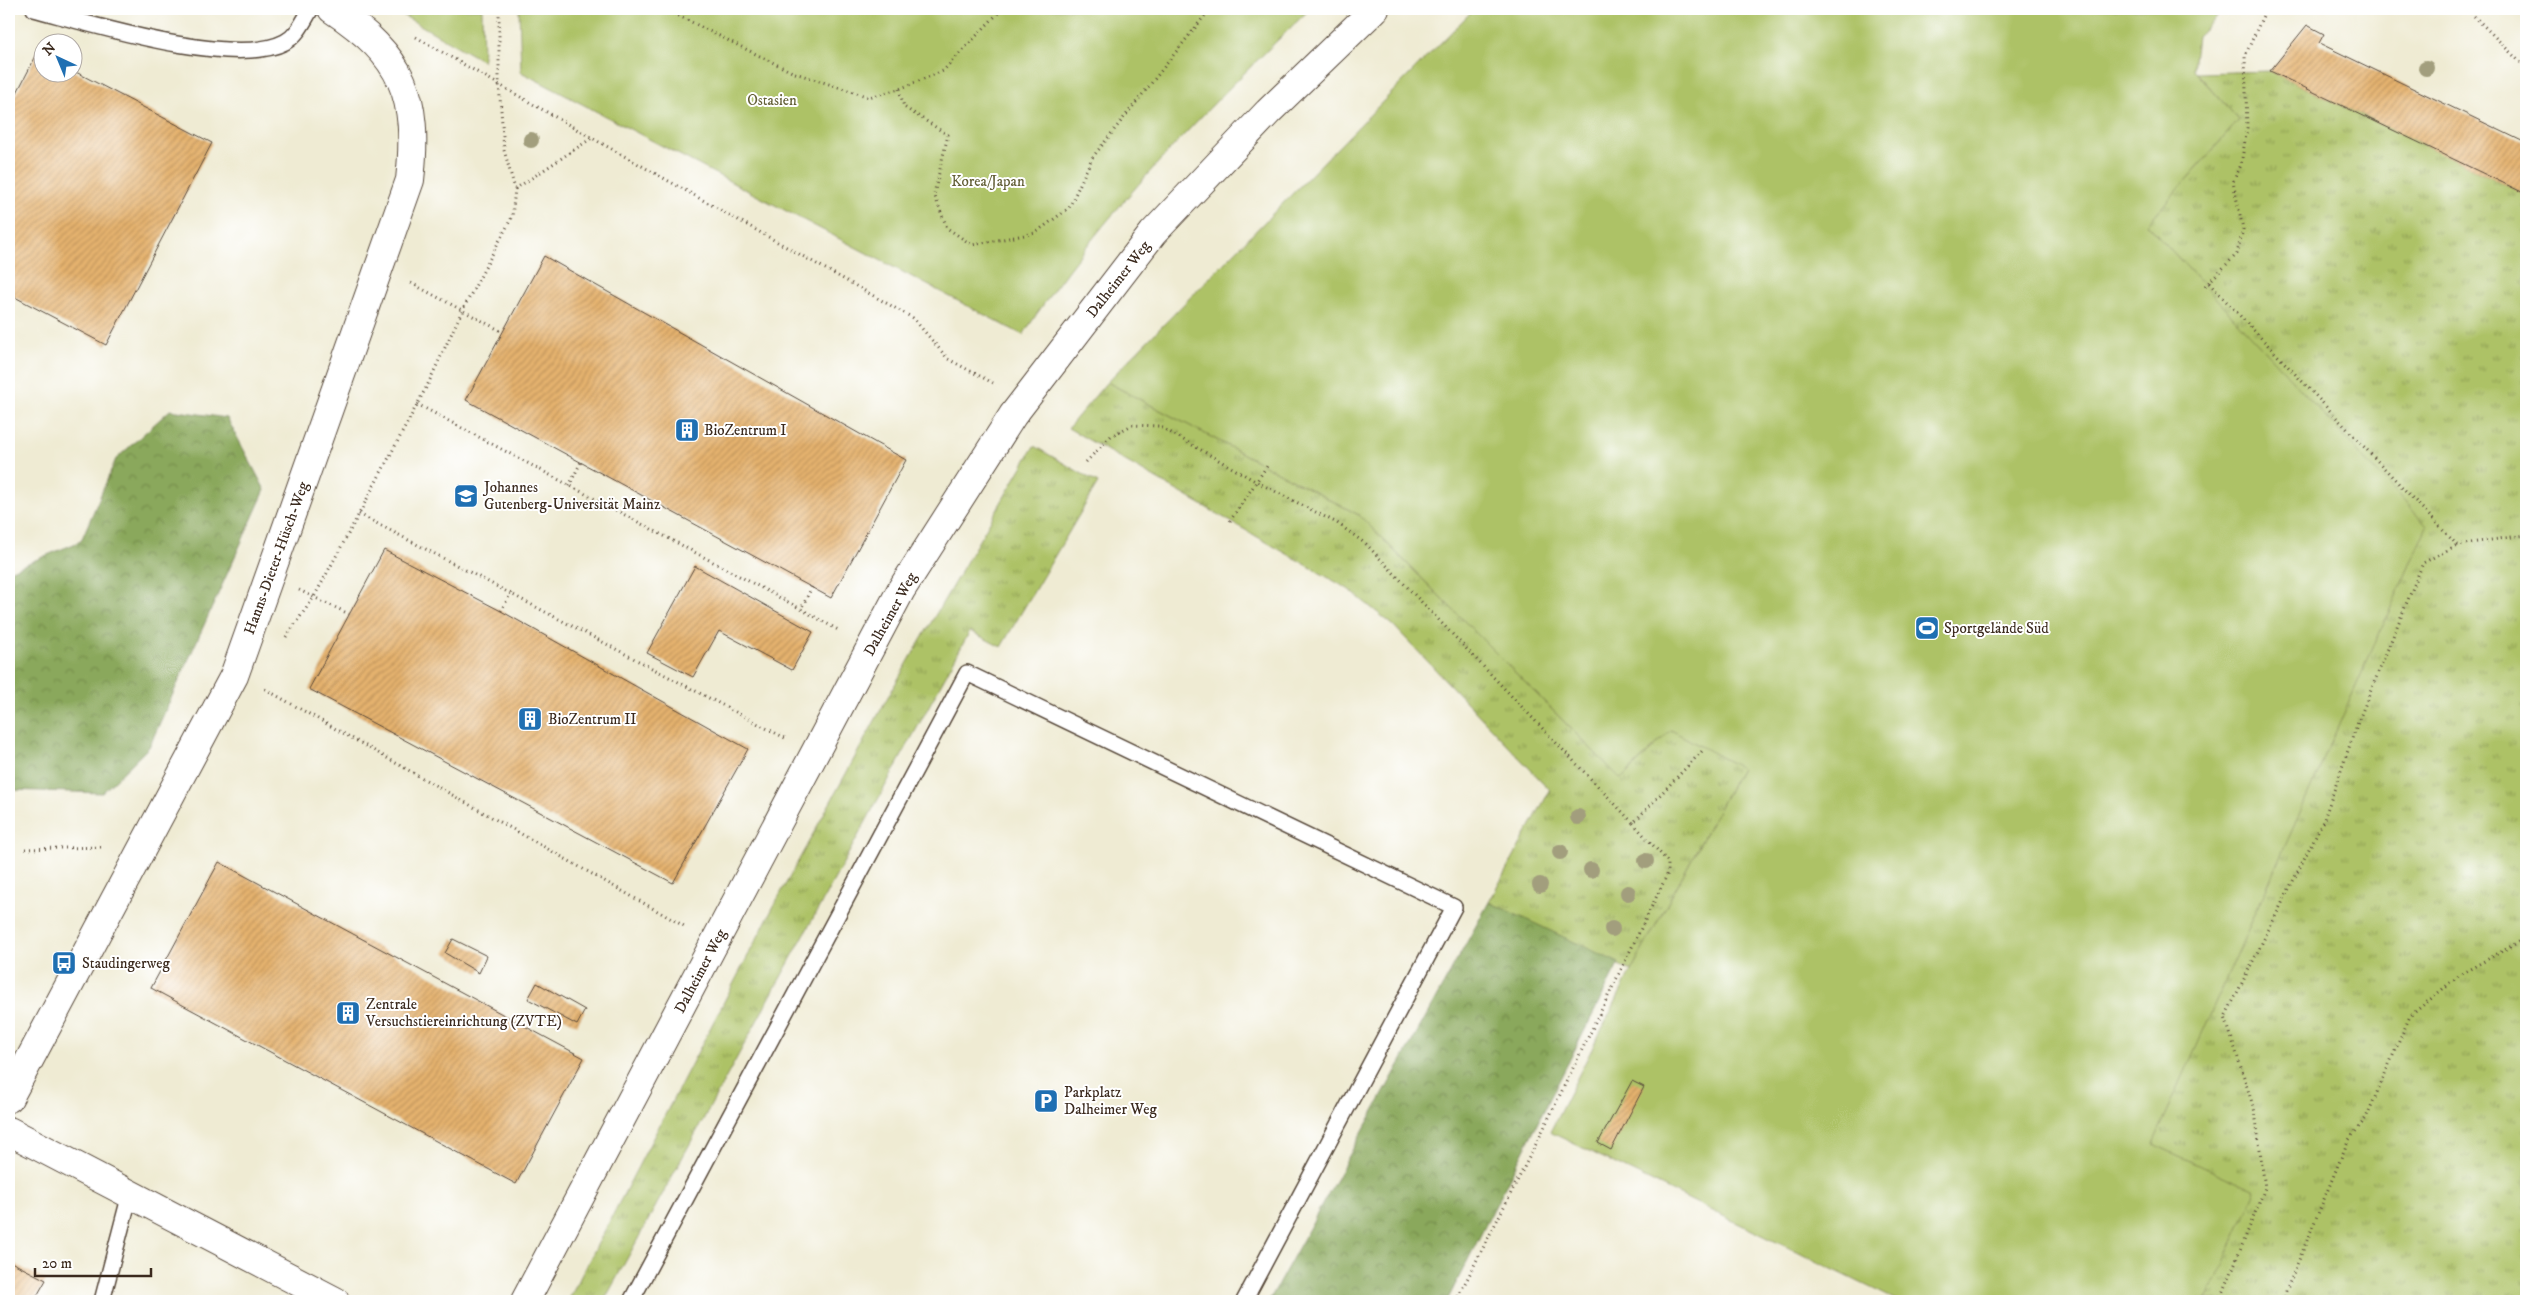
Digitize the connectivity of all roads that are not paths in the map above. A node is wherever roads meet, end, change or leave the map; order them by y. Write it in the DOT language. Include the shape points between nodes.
graph roads {
  1 [pos="34,9"];
  2 [pos="310,9"];
  3 [pos="332,9"];
  4 [pos="1375,9"];
  5 [pos="9,1098"];
  6 [pos="9,1130"];
  7 [pos="130,1194"];
  8 [pos="102,1301"];
  9 [pos="335,1301"];
  10 [pos="524,1301"];
  11 [pos="631,1301"];
  12 [pos="1244,1301"];
  1 -- 2 [label="lane" via="150,40 236,51 286,42 297,32"];
  3 -- 5 [label="street, Hanns-Dieter-Hüsch-Weg" via="375,41 389,59 409,103 414,128 410,180 234,676"];
  4 -- 10 [label="street, Dalheimer Weg" via="1268,112 1153,233 1024,399 901,590"];
  6 -- 7 [label="street"];
  7 -- 8 [label="lane"];
  7 -- 9 [label="street"];
  11 -- 12 [label="lane" via="967,673 1454,907"];
}
